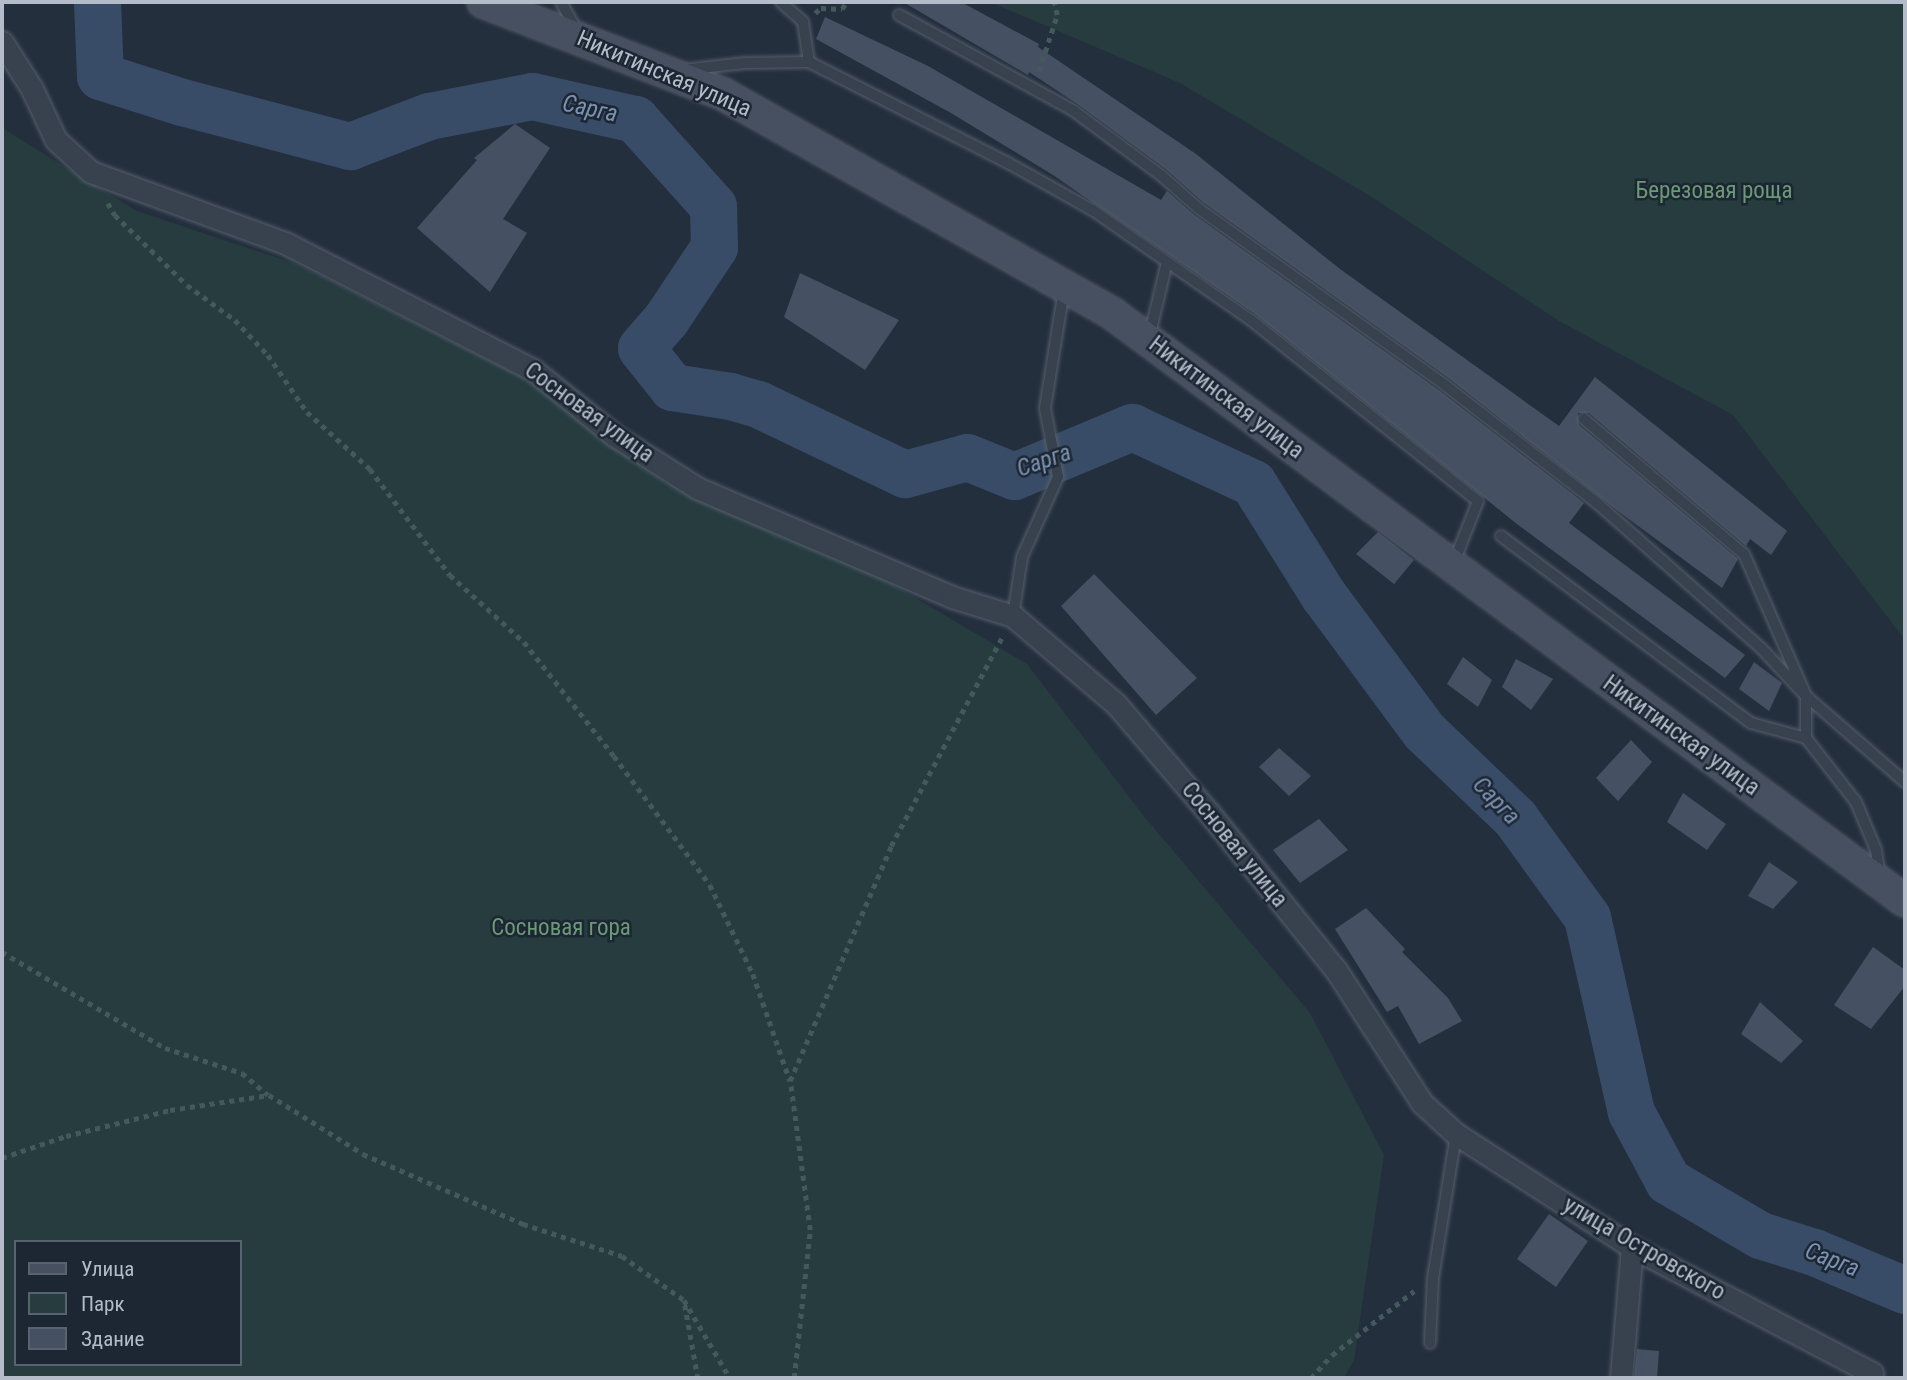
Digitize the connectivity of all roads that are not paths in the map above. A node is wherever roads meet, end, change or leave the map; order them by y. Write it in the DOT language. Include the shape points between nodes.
graph roads {
  1 [pos="483,2"];
  2 [pos="561,2"];
  3 [pos="781,2"];
  4 [pos="898,15"];
  5 [pos="582,40"];
  6 [pos="2,42"];
  7 [pos="809,62"];
  8 [pos="666,72"];
  9 [pos="1167,262"];
  10 [pos="1065,286"];
  11 [pos="1148,340"];
  12 [pos="1584,419"];
  13 [pos="1501,536"];
  14 [pos="1452,567"];
  15 [pos="1013,616"];
  16 [pos="1806,695"];
  17 [pos="1805,738"];
  18 [pos="1905,782"];
  19 [pos="1881,884"];
  20 [pos="1905,901"];
  21 [pos="1422,1103"];
  22 [pos="1456,1134"];
  23 [pos="1632,1247"];
  24 [pos="1430,1342"];
  25 [pos="1620,1378"];
  26 [pos="1872,1378"];
  1 -- 5 [label="street, Никитинская улица"];
  2 -- 5 [label="lane"];
  3 -- 7 [label="lane" via="803,22"];
  4 -- 16 [label="lane" via="1074,111 1198,208 1445,384 1597,503 1762,649"];
  5 -- 8 [label="street, Никитинская улица"];
  6 -- 15 [label="street, Сосновая улица" via="32,89 56,140 91,172 285,243 533,370 615,436 697,488 952,597"];
  7 -- 8 [label="lane"];
  7 -- 9 [label="lane" via="1010,163 1094,211"];
  8 -- 10 [label="street, Никитинская улица" via="723,94"];
  9 -- 11 [label="lane"];
  9 -- 14 [label="lane" via="1251,320 1478,501"];
  10 -- 11 [label="street, Никитинская улица"];
  10 -- 15 [label="lane" via="1045,408 1058,477 1022,556"];
  11 -- 14 [label="street, Никитинская улица"];
  12 -- 16 [label="lane" via="1744,554"];
  13 -- 17 [label="lane" via="1751,723"];
  14 -- 19 [label="street, Никитинская улица"];
  15 -- 21 [label="street, Сосновая улица" via="1116,704 1210,814 1336,970"];
  16 -- 17 [label="lane"];
  16 -- 18 [label="lane"];
  17 -- 19 [label="lane" via="1856,802 1876,850"];
  19 -- 20 [label="street, Никитинская улица"];
  21 -- 22 [label="street, улица Островского"];
  22 -- 23 [label="street, улица Островского"];
  22 -- 24 [label="lane" via="1433,1278"];
  23 -- 25 [label="street"];
  23 -- 26 [label="street, улица Островского" via="1872,1373"];
}
